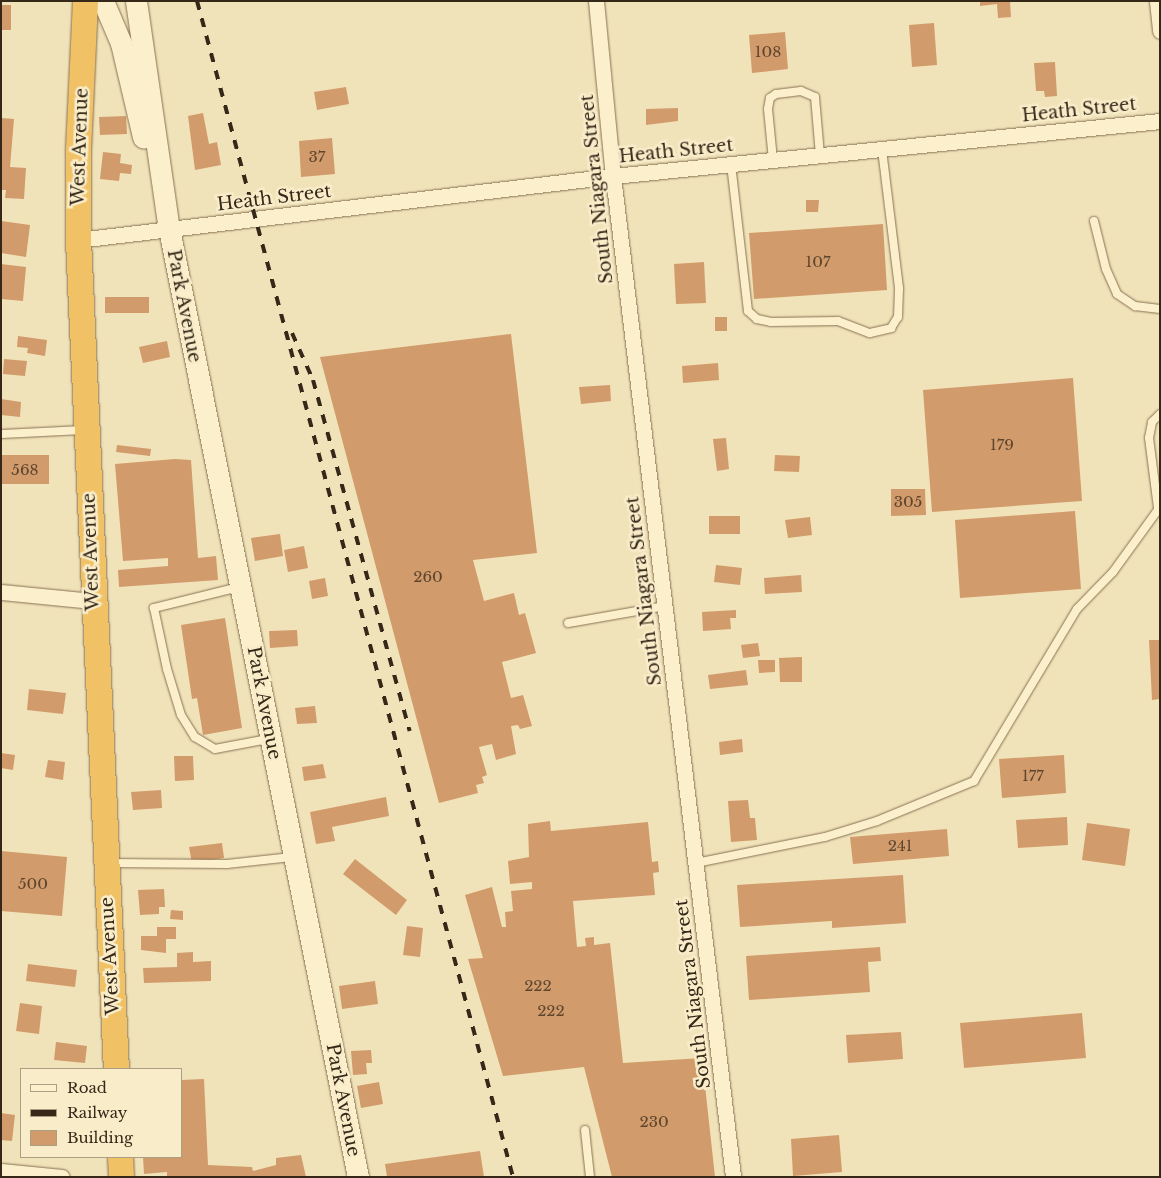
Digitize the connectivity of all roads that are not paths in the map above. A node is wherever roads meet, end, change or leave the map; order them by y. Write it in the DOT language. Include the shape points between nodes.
graph roads {
  1 [pos="85,1"];
  2 [pos="91,1"];
  3 [pos="103,1"];
  4 [pos="136,1"];
  5 [pos="596,1"];
  6 [pos="1157,1"];
  7 [pos="1160,31"];
  8 [pos="85,34"];
  9 [pos="1160,121"];
  10 [pos="882,149"];
  11 [pos="820,155"];
  12 [pos="773,160"];
  13 [pos="731,164"];
  14 [pos="613,176"];
  15 [pos="1094,221"];
  16 [pos="169,229"];
  17 [pos="78,240"];
  18 [pos="1160,310"];
  19 [pos="1160,414"];
  20 [pos="86,430"];
  21 [pos="1,434"];
  22 [pos="1159,507"];
  23 [pos="240,587"];
  24 [pos="1,592"];
  25 [pos="93,601"];
  26 [pos="665,606"];
  27 [pos="568,623"];
  28 [pos="271,738"];
  29 [pos="294,857"];
  30 [pos="106,863"];
  31 [pos="696,863"];
  32 [pos="116,1068"];
  33 [pos="585,1130"];
  34 [pos="120,1158"];
  35 [pos="1,1171"];
  36 [pos="62,1177"];
  37 [pos="122,1177"];
  38 [pos="358,1177"];
  39 [pos="590,1177"];
  40 [pos="733,1177"];
  1 -- 8 [label="highway"];
  2 -- 8 [label="highway"];
  3 -- 16 [label="main road, Park Avenue" via="122,43"];
  4 -- 16 [label="main road, Park Avenue"];
  5 -- 14 [label="street, South Niagara Street"];
  6 -- 7 [label="street"];
  8 -- 17 [label="highway, West Avenue" via="78,152"];
  9 -- 10 [label="street, Heath Street"];
  10 -- 11 [label="street, Heath Street"];
  10 -- 13 [label="lane" via="899,288 898,317 891,328 870,333 838,321 771,322 758,319 748,311"];
  11 -- 12 [label="street, Heath Street"];
  11 -- 12 [label="lane" via="815,97 801,91 776,94 770,98 768,109"];
  12 -- 13 [label="street, Heath Street"];
  13 -- 14 [label="street, Heath Street"];
  14 -- 16 [label="street, Heath Street"];
  14 -- 26 [label="street, South Niagara Street"];
  15 -- 18 [label="lane" via="1106,269 1117,294 1135,306"];
  16 -- 17 [label="street, Heath Street"];
  16 -- 23 [label="main road, Park Avenue"];
  17 -- 20 [label="highway, West Avenue"];
  19 -- 22 [label="lane" via="1152,422 1149,438"];
  20 -- 21 [label="lane"];
  20 -- 25 [label="highway, West Avenue"];
  22 -- 31 [label="lane" via="1113,572 1077,610 974,780 825,837"];
  23 -- 28 [label="main road, Park Avenue"];
  23 -- 28 [label="lane" via="154,608 181,715 195,737 215,749"];
  24 -- 25 [label="street"];
  25 -- 30 [label="highway, West Avenue"];
  26 -- 27 [label="lane"];
  26 -- 31 [label="street, South Niagara Street"];
  28 -- 29 [label="main road, Park Avenue"];
  29 -- 30 [label="lane" via="228,864"];
  29 -- 38 [label="main road, Park Avenue"];
  30 -- 32 [label="highway, West Avenue"];
  31 -- 40 [label="street, South Niagara Street"];
  33 -- 39 [label="lane"];
  34 -- 37 [label="highway"];
  35 -- 36 [label="street"];
}
